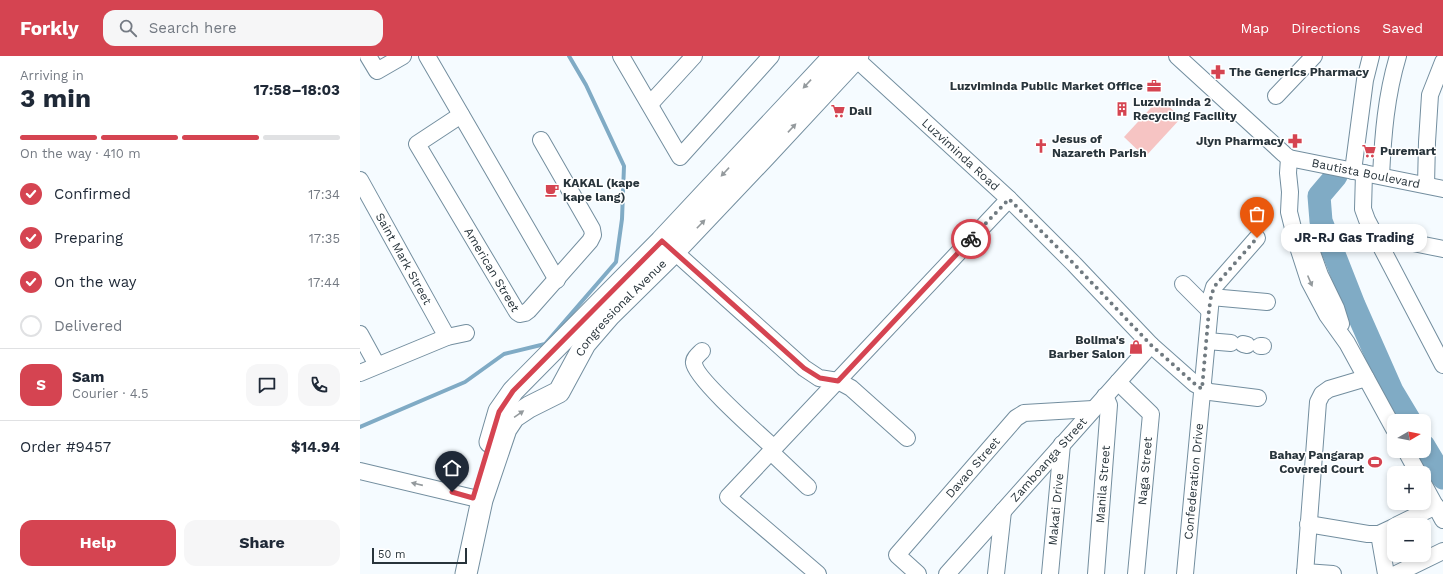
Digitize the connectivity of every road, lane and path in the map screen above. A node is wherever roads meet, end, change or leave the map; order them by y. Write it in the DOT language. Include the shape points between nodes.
graph roads {
  1 [pos="368,56"];
  2 [pos="403,56"];
  3 [pos="427,56"];
  4 [pos="620,56"];
  5 [pos="694,56"];
  6 [pos="771,56"];
  7 [pos="834,56"];
  8 [pos="1177,56"];
  9 [pos="1314,56"];
  10 [pos="1371,56"];
  11 [pos="1398,56"];
  12 [pos="855,57"];
  13 [pos="1443,62"];
  14 [pos="1276,96"];
  15 [pos="650,104"];
  16 [pos="461,115"];
  17 [pos="541,140"];
  18 [pos="1289,158"];
  19 [pos="1359,172"];
  20 [pos="1381,176"];
  21 [pos="360,180"];
  22 [pos="1426,185"];
  23 [pos="1443,189"];
  24 [pos="1009,199"];
  25 [pos="1374,235"];
  26 [pos="1257,238"];
  27 [pos="668,246"];
  28 [pos="1443,249"];
  29 [pos="557,280"];
  30 [pos="1183,284"];
  31 [pos="1267,302"];
  32 [pos="1210,304"];
  33 [pos="466,333"];
  34 [pos="360,334"];
  35 [pos="447,338"];
  36 [pos="1207,341"];
  37 [pos="1151,345"];
  38 [pos="1249,345"];
  39 [pos="702,351"];
  40 [pos="377,365"];
  41 [pos="1443,365"];
  42 [pos="360,372"];
  43 [pos="1366,378"];
  44 [pos="838,381"];
  45 [pos="1118,382"];
  46 [pos="1202,389"];
  47 [pos="1105,396"];
  48 [pos="1258,398"];
  49 [pos="1093,409"];
  50 [pos="1387,416"];
  51 [pos="907,438"];
  52 [pos="1062,444"];
  53 [pos="772,450"];
  54 [pos="360,471"];
  55 [pos="808,486"];
  56 [pos="1431,498"];
  57 [pos="478,499"];
  58 [pos="1003,511"];
  59 [pos="1439,513"];
  60 [pos="1422,518"];
  61 [pos="1308,524"];
  62 [pos="1387,530"];
  63 [pos="1379,534"];
  64 [pos="1443,551"];
  65 [pos="949,573"];
  66 [pos="1305,573"];
  67 [pos="454,574"];
  68 [pos="466,574"];
  69 [pos="818,574"];
  70 [pos="918,574"];
  71 [pos="996,574"];
  72 [pos="1050,574"];
  73 [pos="1096,574"];
  74 [pos="1136,574"];
  75 [pos="1185,574"];
  76 [pos="1333,574"];
  77 [pos="1386,574"];
  78 [pos="1396,574"];
  1 -- 2 [label="street" via="377,71"];
  3 -- 16 [label="street"];
  4 -- 15 [label="street"];
  5 -- 15 [label="street"];
  6 -- 15 [label="street" via="680,157"];
  7 -- 27 [label="main road, Congressional Avenue, one-way"];
  8 -- 18 [label="street"];
  9 -- 14 [label="street"];
  10 -- 19 [label="street" via="1365,80"];
  11 -- 20 [label="street" via="1390,80"];
  12 -- 24 [label="street, Luzviminda Road"];
  27 -- 12 [label="main road, Congressional Avenue, one-way" via="765,156"];
  13 -- 22 [label="street" via="1430,95"];
  16 -- 29 [label="street"];
  16 -- 29 [label="street, American Street" via="417,144 517,312 520,314 529,310"];
  17 -- 29 [label="street, American Street" via="592,229 593,235"];
  18 -- 19 [label="street, Bautista Boulevard"];
  18 -- 43 [label="street" via="1290,192 1298,205 1308,242 1336,308 1347,343"];
  19 -- 20 [label="street, Bautista Boulevard"];
  19 -- 25 [label="street" via="1366,220"];
  20 -- 22 [label="street, Bautista Boulevard"];
  21 -- 35 [label="street, Saint Mark Street"];
  22 -- 23 [label="street, Bautista Boulevard"];
  24 -- 37 [label="street, Luzviminda Road"];
  24 -- 44 [label="street"];
  25 -- 28 [label="street"];
  25 -- 41 [label="street"];
  26 -- 32 [label="street, Confederation Drive" via="1214,287"];
  27 -- 44 [label="street" via="804,368 820,378"];
  57 -- 27 [label="main road, Congressional Avenue, one-way" via="506,429 514,417 559,392 585,344"];
  27 -- 57 [label="main road, Congressional Avenue" via="513,391 499,412"];
  30 -- 32 [label="street"];
  31 -- 32 [label="street"];
  32 -- 36 [label="street, Confederation Drive"];
  33 -- 35 [label="street"];
  34 -- 40 [label="street"];
  35 -- 40 [label="street"];
  36 -- 38 [label="street"];
  36 -- 46 [label="street, Confederation Drive"];
  37 -- 45 [label="street, Zamboanga Street"];
  37 -- 46 [label="street"];
  39 -- 53 [label="street" via="695,360 696,369 712,389"];
  40 -- 42 [label="street"];
  43 -- 50 [label="street"];
  43 -- 61 [label="street" via="1329,389 1322,394 1318,402"];
  44 -- 51 [label="street" via="850,388"];
  44 -- 53 [label="street"];
  45 -- 47 [label="street, Zamboanga Street"];
  45 -- 74 [label="street, Naga Street" via="1151,414"];
  46 -- 48 [label="street"];
  46 -- 75 [label="street, Confederation Drive"];
  47 -- 49 [label="street, Zamboanga Street"];
  47 -- 73 [label="street, Manila Street" via="1109,405"];
  49 -- 52 [label="street, Zamboanga Street"];
  49 -- 70 [label="street, Davao Street" via="1024,413 1016,418 897,554"];
  52 -- 58 [label="street, Zamboanga Street"];
  52 -- 72 [label="street, Makati Drive"];
  53 -- 55 [label="street"];
  53 -- 69 [label="street" via="728,497"];
  57 -- 54 [label="street, one-way"];
  56 -- 59 [label="street"];
  57 -- 67 [label="main road, Congressional Avenue"];
  57 -- 68 [label="main road, Congressional Avenue"];
  58 -- 65 [label="street, Zamboanga Street"];
  58 -- 71 [label="street"];
  59 -- 60 [label="street"];
  61 -- 63 [label="street"];
  61 -- 66 [label="street"];
  62 -- 63 [label="street"];
  63 -- 77 [label="street"];
  64 -- 78 [label="street"];
  66 -- 76 [label="street"];
}
